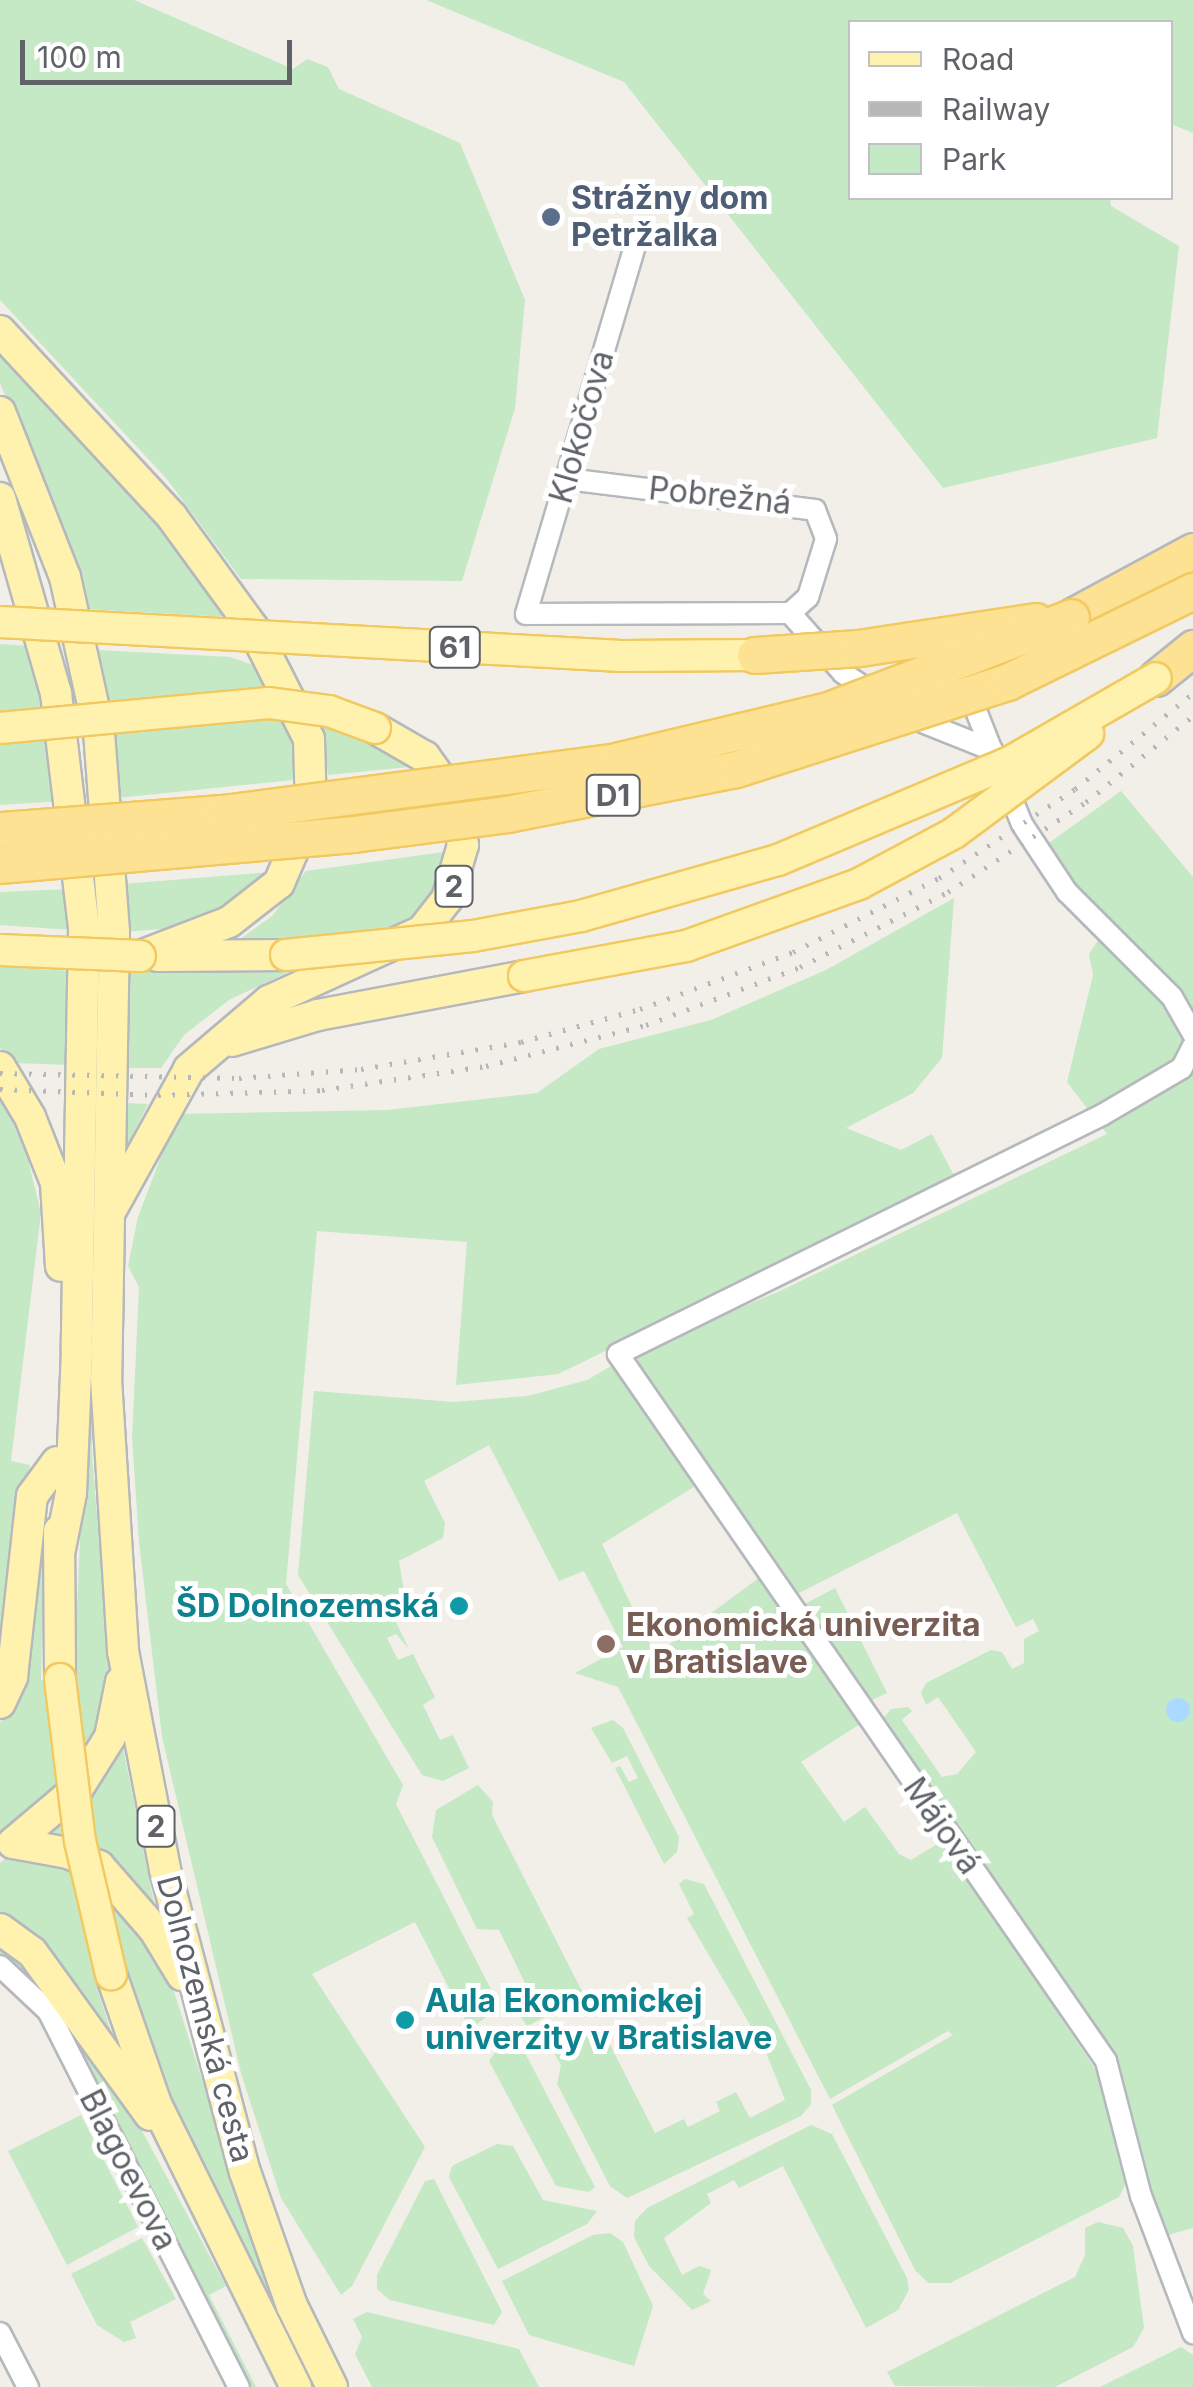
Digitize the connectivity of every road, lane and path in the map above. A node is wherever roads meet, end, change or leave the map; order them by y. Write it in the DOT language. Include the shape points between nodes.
graph roads {
  1 [pos="637,239"];
  2 [pos="0,331"];
  3 [pos="0,412"];
  4 [pos="567,479"];
  5 [pos="0,498"];
  6 [pos="1193,551"];
  7 [pos="1193,591"];
  8 [pos="790,613"];
  9 [pos="1071,617"];
  10 [pos="0,622"];
  11 [pos="1193,648"];
  12 [pos="755,655"];
  13 [pos="1156,678"];
  14 [pos="971,698"];
  15 [pos="0,728"];
  16 [pos="992,750"];
  17 [pos="0,830"];
  18 [pos="0,865"];
  19 [pos="0,950"];
  20 [pos="140,956"];
  21 [pos="1193,1034"];
  22 [pos="1193,1046"];
  23 [pos="207,1054"];
  24 [pos="0,1067"];
  25 [pos="108,1217"];
  26 [pos="57,1462"];
  27 [pos="60,1548"];
  28 [pos="123,1651"];
  29 [pos="0,1703"];
  30 [pos="0,1930"];
  31 [pos="2,1967"];
  32 [pos="197,1999"];
  33 [pos="174,2145"];
  34 [pos="0,2332"];
  35 [pos="1193,2333"];
  36 [pos="28,2387"];
  37 [pos="240,2387"];
  38 [pos="296,2387"];
  39 [pos="332,2387"];
  1 -- 4 [label="street, Klokočova"];
  2 -- 20 [label="main road" via="172,517 289,690 307,729 313,772 307,824 289,867 248,912"];
  3 -- 25 [label="main road, Dolnozemská cesta" via="65,577 100,732 114,932"];
  4 -- 8 [label="street, Pobrežná" via="806,505 822,518 826,539 808,597"];
  4 -- 8 [label="street, Klokočova" via="526,614"];
  5 -- 27 [label="main road" via="56,693 84,928 77,1350 71,1493"];
  6 -- 9 [label="highway, D1"];
  7 -- 18 [label="highway, D1, bridge" via="1007,682 736,769 526,810 353,834"];
  8 -- 16 [label="street" via="843,673 920,726"];
  9 -- 12 [label="highway, bridge" via="859,648"];
  9 -- 17 [label="highway, D1, bridge" via="828,710 616,761 223,813"];
  10 -- 12 [label="main road, 61, bridge" via="621,656"];
  11 -- 13 [label="highway"];
  13 -- 20 [label="main road, bridge" via="1010,762 936,796 681,890 563,919 388,946"];
  13 -- 23 [label="main road, bridge" via="1017,792 859,884 686,946 284,1022"];
  14 -- 16 [label="street"];
  15 -- 23 [label="main road, 2, bridge" via="269,703 328,711 425,757 455,799 463,845 447,898 422,931 270,1002"];
  16 -- 21 [label="street" via="1022,824 1067,892 1172,996"];
  19 -- 20 [label="main road, bridge"];
  22 -- 35 [label="street, Májová" via="1182,1068 1102,1115 618,1354 1106,2061 1140,2196"];
  23 -- 25 [label="main road, 2" via="164,1105"];
  24 -- 26 [label="main road, Dolnozemská cesta" via="30,1117 56,1183"];
  25 -- 28 [label="main road, Dolnozemská cesta / 2" via="106,1395"];
  26 -- 27 [label="main road, Dolnozemská cesta"];
  26 -- 29 [label="main road" via="32,1496 12,1677"];
  27 -- 33 [label="main road, Dolnozemská cesta, bridge" via="60,1680 83,1857 111,1974"];
  28 -- 32 [label="main road, Dolnozemská cesta / 2"];
  28 -- 32 [label="main road" via="110,1737 78,1788 13,1844 99,1866 154,1929"];
  30 -- 33 [label="main road" via="49,1973"];
  31 -- 37 [label="street, Blagoevova" via="48,2011"];
  32 -- 39 [label="main road, Dolnozemská cesta / 2" via="276,2264"];
  33 -- 38 [label="main road, Dolnozemská cesta"];
  34 -- 36 [label="street"];
}
